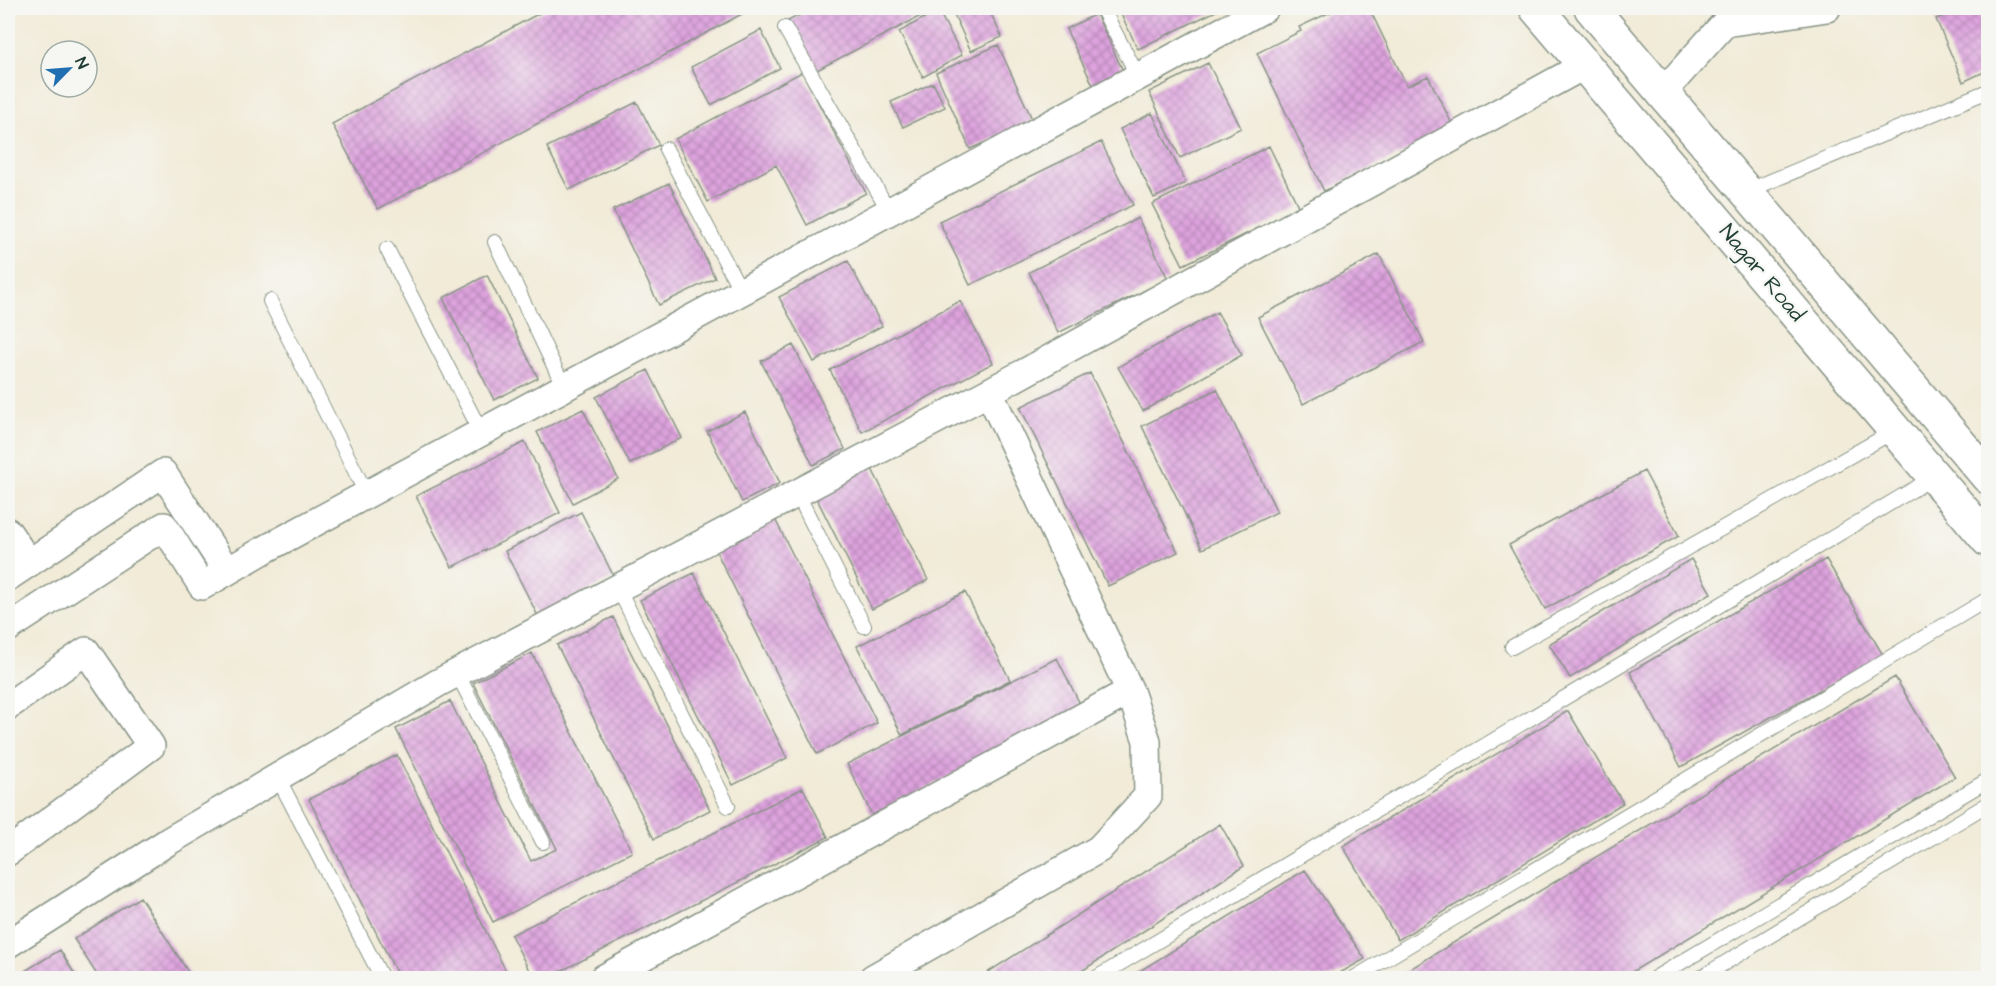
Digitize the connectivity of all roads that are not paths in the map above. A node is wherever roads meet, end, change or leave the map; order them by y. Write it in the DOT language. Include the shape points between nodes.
graph roads {
  1 [pos="1102,8"];
  2 [pos="1265,8"];
  3 [pos="1536,8"];
  4 [pos="1593,8"];
  5 [pos="1827,8"];
  6 [pos="785,28"];
  7 [pos="1585,65"];
  8 [pos="1138,76"];
  9 [pos="1989,91"];
  10 [pos="1663,92"];
  11 [pos="666,149"];
  12 [pos="1747,191"];
  13 [pos="889,211"];
  14 [pos="495,242"];
  15 [pos="387,249"];
  16 [pos="741,291"];
  17 [pos="270,301"];
  18 [pos="564,387"];
  19 [pos="989,392"];
  20 [pos="1896,430"];
  21 [pos="481,432"];
  22 [pos="1935,476"];
  23 [pos="1989,477"];
  24 [pos="797,493"];
  25 [pos="367,495"];
  26 [pos="8,532"];
  27 [pos="1989,540"];
  28 [pos="18,570"];
  29 [pos="227,571"];
  30 [pos="618,588"];
  31 [pos="1989,599"];
  32 [pos="864,626"];
  33 [pos="8,628"];
  34 [pos="1512,647"];
  35 [pos="457,673"];
  36 [pos="1130,691"];
  37 [pos="8,706"];
  38 [pos="278,778"];
  39 [pos="1989,780"];
  40 [pos="1989,804"];
  41 [pos="728,806"];
  42 [pos="543,842"];
  43 [pos="8,852"];
  44 [pos="8,944"];
  45 [pos="382,978"];
  46 [pos="604,978"];
  47 [pos="873,978"];
  48 [pos="1096,978"];
  49 [pos="1354,978"];
  50 [pos="1655,978"];
  51 [pos="1700,978"];
  1 -- 8 [label="lane"];
  2 -- 8 [label="street"];
  3 -- 7 [label="highway, Nagar Road"];
  4 -- 10 [label="highway, Nagar Road"];
  5 -- 10 [label="street" via="1725,23"];
  6 -- 13 [label="lane"];
  7 -- 19 [label="street"];
  7 -- 20 [label="highway, Nagar Road"];
  8 -- 13 [label="street"];
  9 -- 12 [label="lane"];
  10 -- 12 [label="highway, Nagar Road"];
  11 -- 16 [label="lane"];
  12 -- 23 [label="highway, Nagar Road"];
  13 -- 16 [label="street"];
  14 -- 18 [label="lane"];
  15 -- 21 [label="lane"];
  16 -- 18 [label="street"];
  17 -- 25 [label="lane"];
  18 -- 21 [label="street"];
  19 -- 24 [label="street"];
  19 -- 36 [label="street"];
  20 -- 22 [label="highway, Nagar Road"];
  20 -- 34 [label="lane"];
  21 -- 25 [label="street"];
  22 -- 27 [label="highway, Nagar Road"];
  22 -- 48 [label="lane"];
  24 -- 30 [label="street"];
  24 -- 32 [label="lane"];
  25 -- 29 [label="street"];
  26 -- 28 [label="street"];
  28 -- 29 [label="street" via="163,473"];
  29 -- 33 [label="street" via="202,586 164,526"];
  30 -- 35 [label="street"];
  30 -- 41 [label="lane"];
  31 -- 49 [label="lane"];
  35 -- 38 [label="street"];
  35 -- 42 [label="lane"];
  36 -- 46 [label="street"];
  36 -- 47 [label="street" via="1148,741 1148,796 1099,849"];
  37 -- 43 [label="street" via="86,651 151,746"];
  38 -- 44 [label="street" via="169,841"];
  38 -- 45 [label="lane"];
  39 -- 50 [label="lane"];
  40 -- 51 [label="lane"];
}
